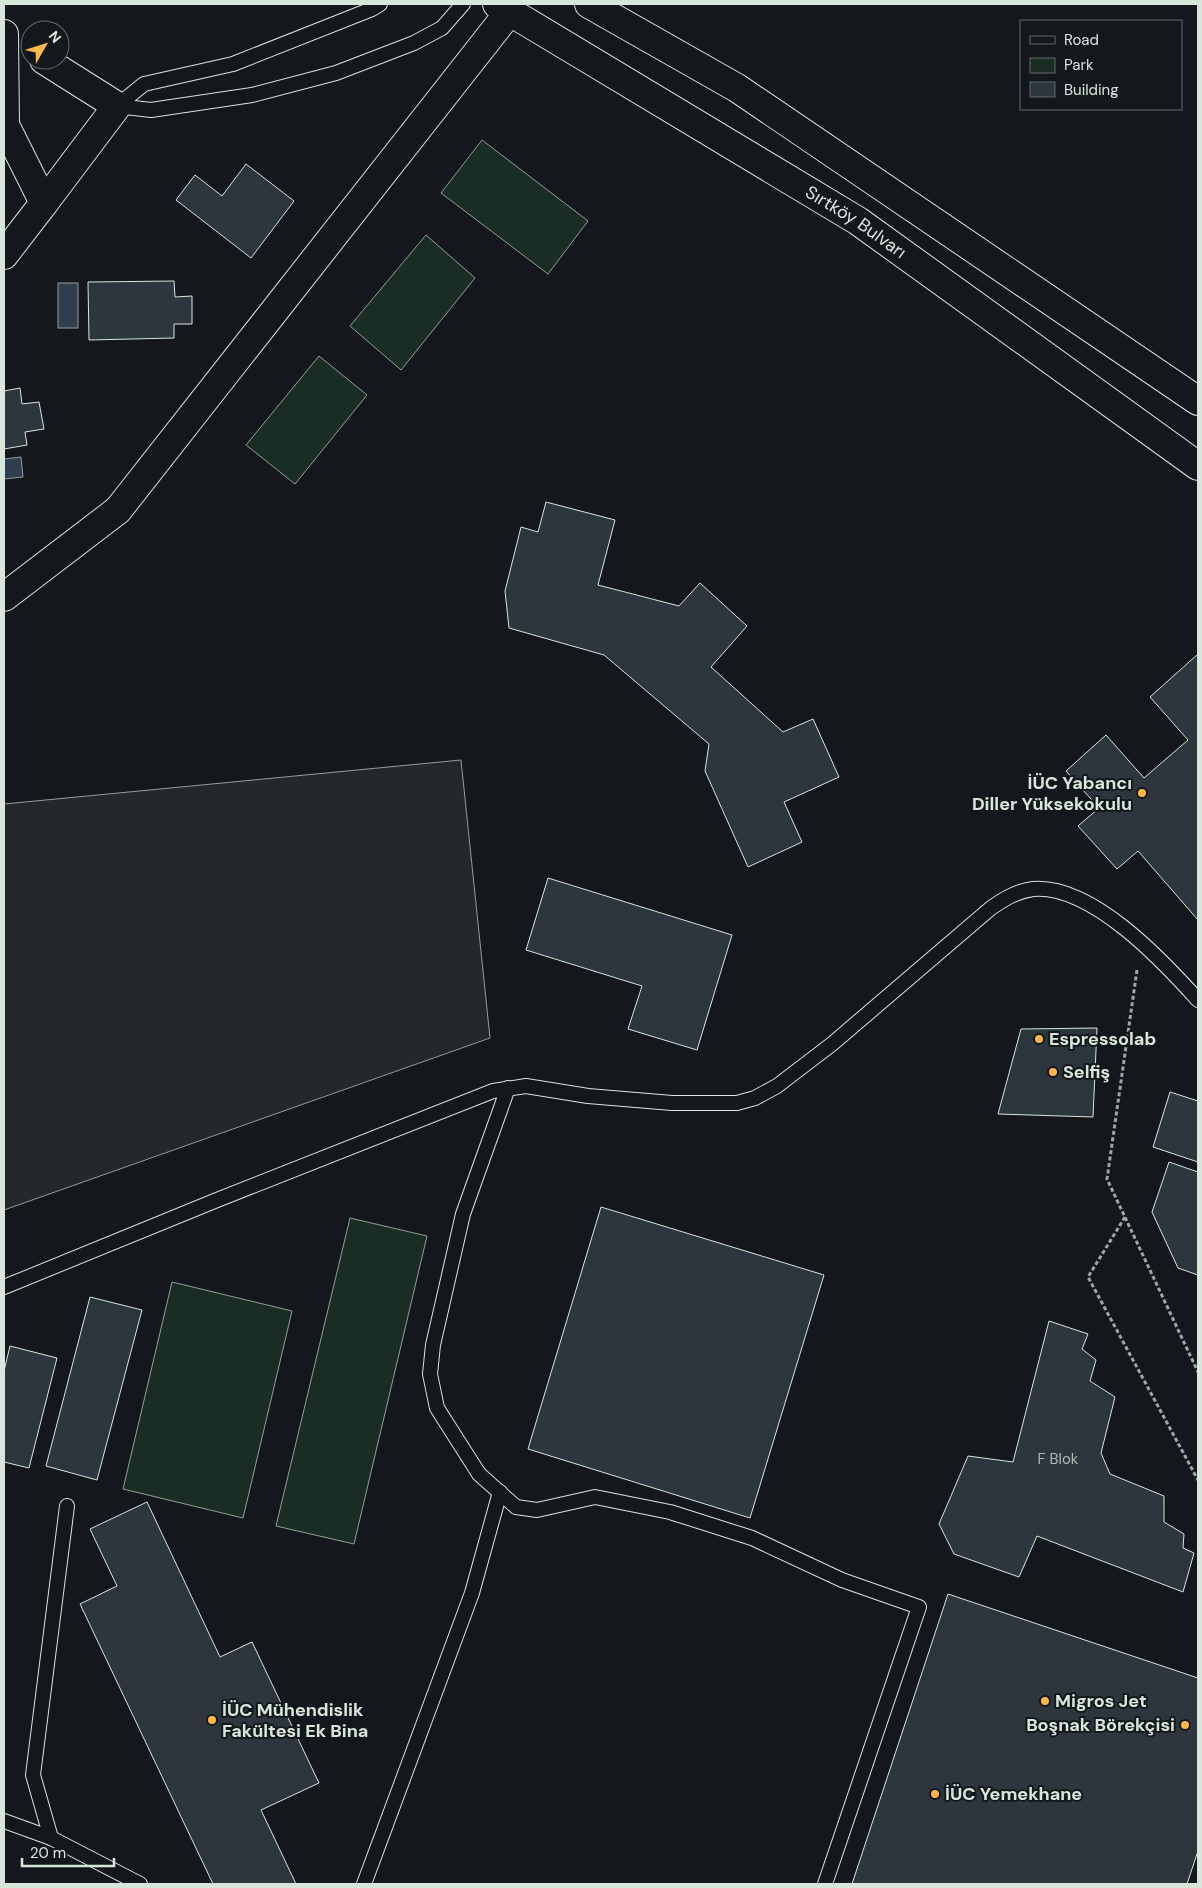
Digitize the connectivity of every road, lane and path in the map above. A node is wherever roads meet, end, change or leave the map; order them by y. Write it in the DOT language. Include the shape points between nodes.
graph roads {
  1 [pos="380,4"];
  2 [pos="463,4"];
  3 [pos="589,4"];
  4 [pos="507,6"];
  5 [pos="4,34"];
  6 [pos="20,44"];
  7 [pos="60,70"];
  8 [pos="117,106"];
  9 [pos="4,125"];
  10 [pos="44,203"];
  11 [pos="4,254"];
  12 [pos="1198,400"];
  13 [pos="1198,466"];
  14 [pos="4,597"];
  15 [pos="1141,942"];
  16 [pos="1198,1000"];
  17 [pos="508,1088"];
  18 [pos="1125,1217"];
  19 [pos="4,1287"];
  20 [pos="1198,1372"];
  21 [pos="1198,1480"];
  22 [pos="500,1492"];
  23 [pos="67,1506"];
  24 [pos="4,1821"];
  25 [pos="51,1838"];
  26 [pos="140,1884"];
  27 [pos="364,1884"];
  28 [pos="825,1884"];
  1 -- 8 [label="lane" via="372,10 232,64 144,84"];
  2 -- 8 [label="lane" via="435,32 336,73 252,95 151,110"];
  3 -- 12 [label="main road" via="737,88"];
  4 -- 13 [label="main road, Sırtköy Bulvarı" via="858,221"];
  4 -- 14 [label="main road" via="118,510"];
  5 -- 6 [label="main road"];
  5 -- 9 [label="main road"];
  7 -- 8 [label="main road"];
  8 -- 10 [label="main road"];
  9 -- 10 [label="main road"];
  10 -- 11 [label="main road"];
  15 -- 16 [label="lane"];
  15 -- 17 [label="lane" via="1105,914 1068,894 1052,889 1032,889 1013,894 991,908 832,1044 777,1086 754,1098 738,1103 672,1103 588,1096 526,1086"];
  15 -- 18 [label="path" via="1107,1179"];
  17 -- 19 [label="lane" via="291,1170"];
  17 -- 22 [label="lane" via="463,1214 432,1344 430,1374 437,1408 479,1474"];
  18 -- 20 [label="path"];
  18 -- 21 [label="path" via="1088,1277"];
  22 -- 27 [label="lane" via="472,1593"];
  22 -- 28 [label="lane" via="516,1506 537,1510 595,1496 670,1512 752,1538 842,1580 919,1607"];
  23 -- 25 [label="lane" via="32,1774"];
  24 -- 25 [label="lane"];
  25 -- 26 [label="lane"];
}
